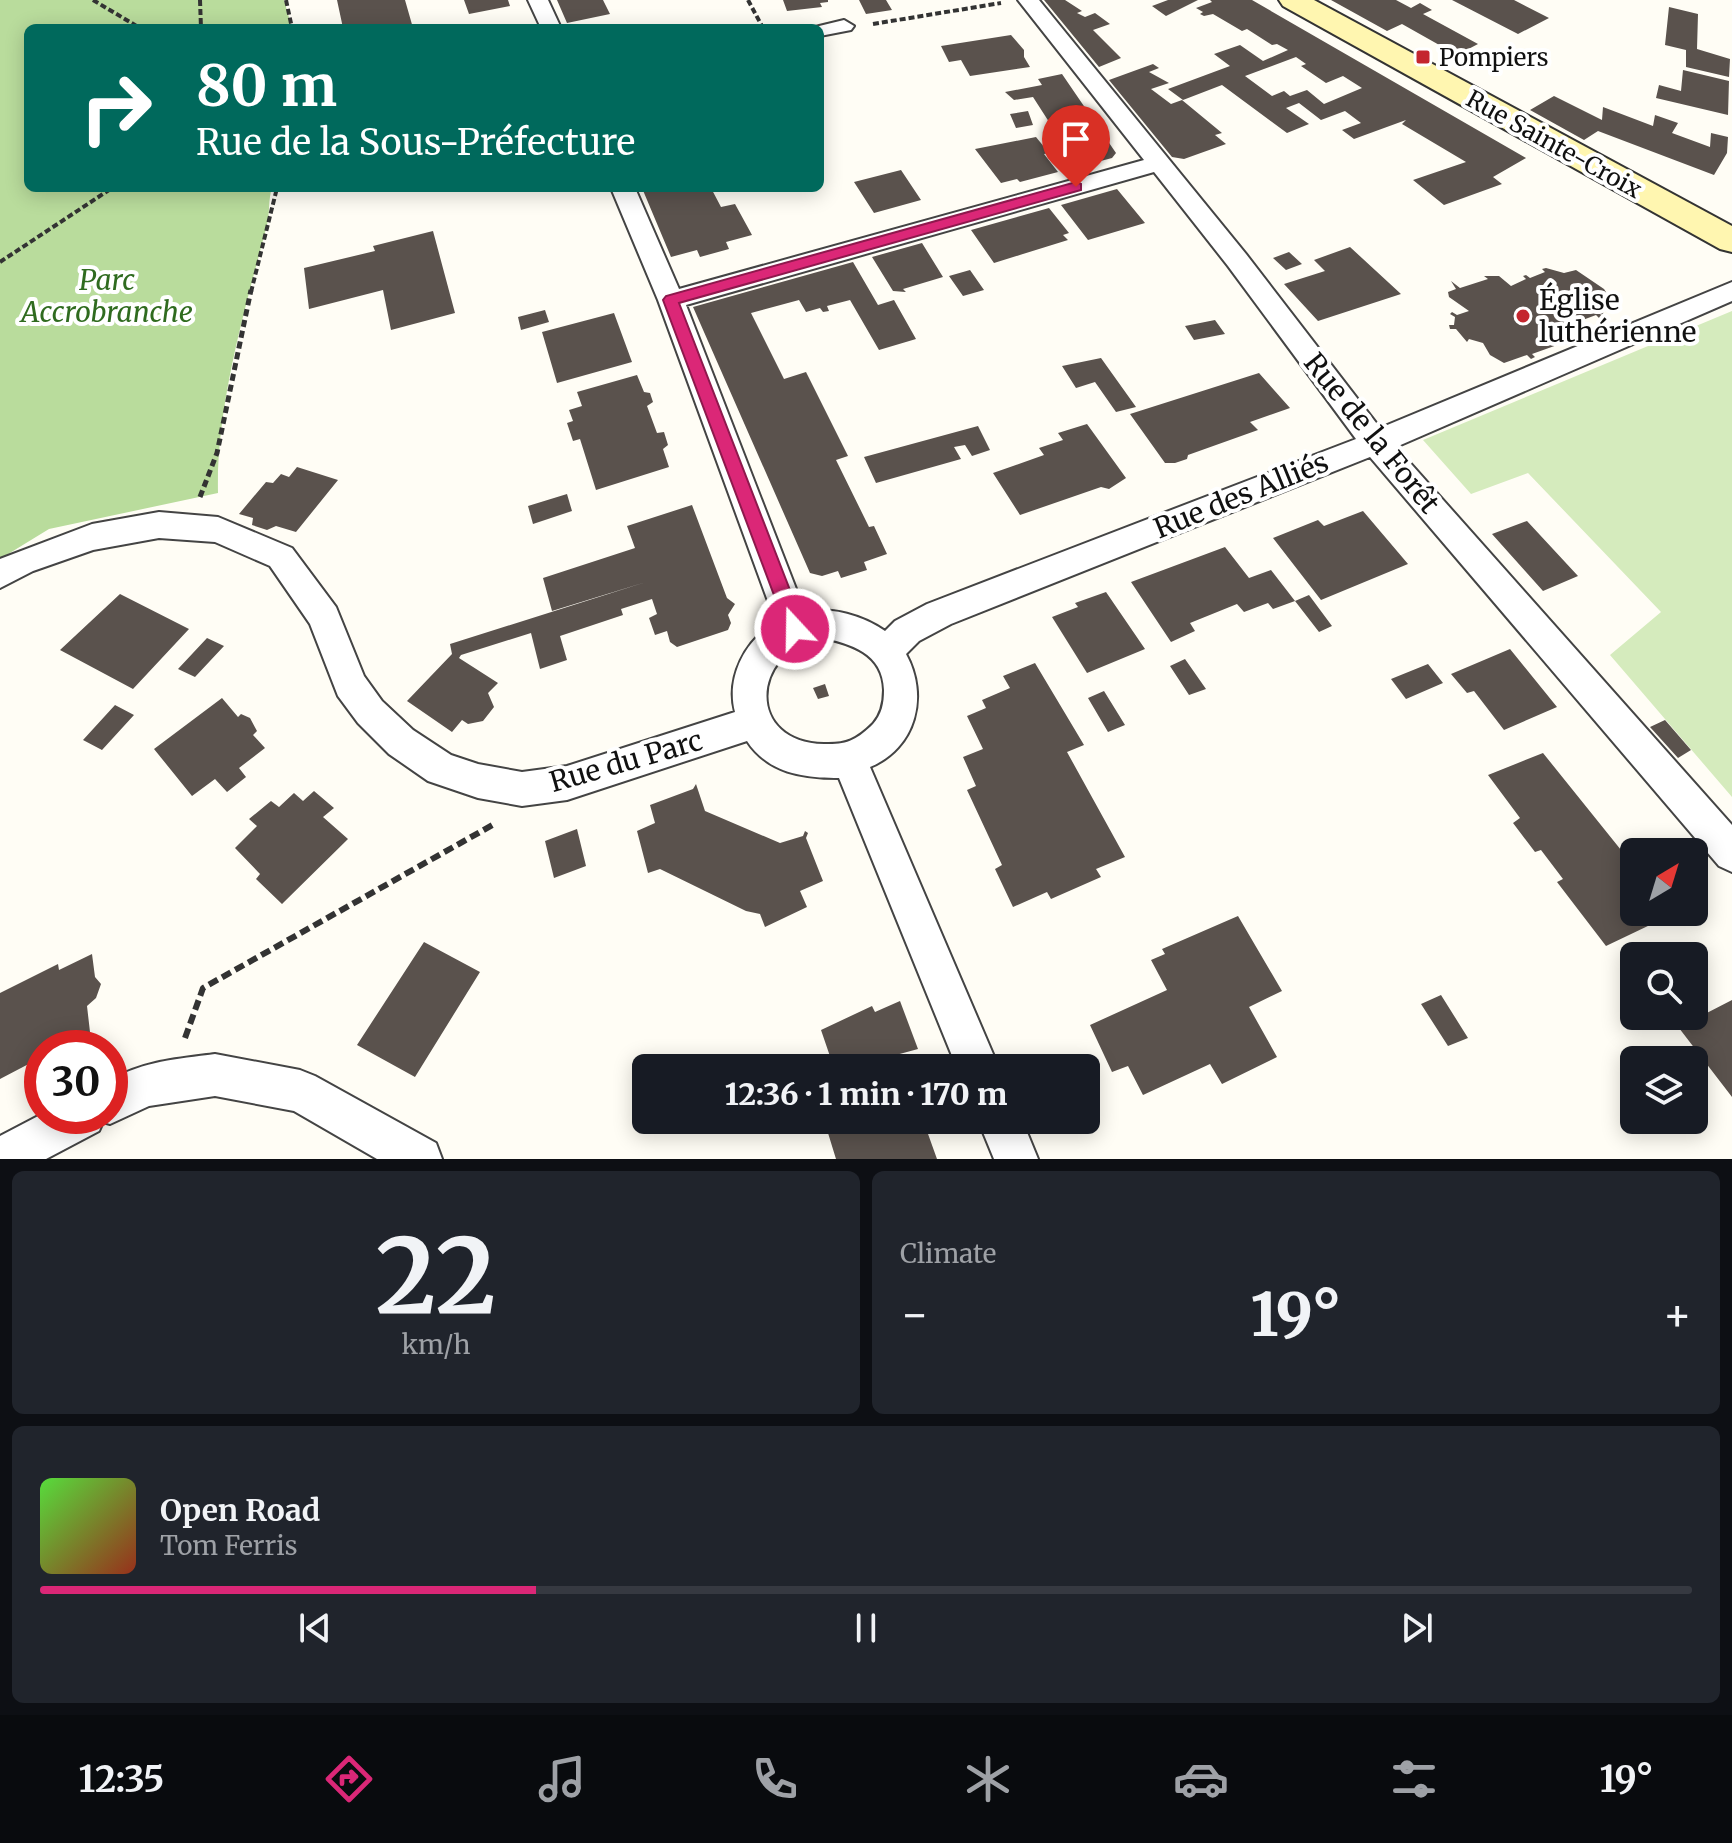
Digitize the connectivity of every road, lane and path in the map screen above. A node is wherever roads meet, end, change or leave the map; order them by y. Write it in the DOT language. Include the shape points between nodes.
graph roads {
  1 [pos="93,0"];
  2 [pos="200,0"];
  3 [pos="286,0"];
  4 [pos="538,0"];
  5 [pos="748,0"];
  6 [pos="1293,0"];
  7 [pos="1018,1"];
  8 [pos="133,24"];
  9 [pos="201,24"];
  10 [pos="291,24"];
  11 [pos="549,24"];
  12 [pos="761,24"];
  13 [pos="844,26"];
  14 [pos="824,29"];
  15 [pos="1157,164"];
  16 [pos="106,192"];
  17 [pos="276,192"];
  18 [pos="625,192"];
  19 [pos="1732,241"];
  20 [pos="0,262"];
  21 [pos="1732,291"];
  22 [pos="671,300"];
  23 [pos="1375,443"];
  24 [pos="188,528"];
  25 [pos="0,575"];
  26 [pos="795,629"];
  27 [pos="888,650"];
  28 [pos="755,722"];
  29 [pos="849,760"];
  30 [pos="500,821"];
  31 [pos="1732,853"];
  32 [pos="972,1054"];
  33 [pos="169,1081"];
  34 [pos="128,1093"];
  35 [pos="49,1134"];
  36 [pos="1006,1134"];
  37 [pos="1,1159"];
  38 [pos="420,1159"];
  39 [pos="1016,1159"];
  1 -- 8 [label="path"];
  2 -- 9 [label="path"];
  3 -- 10 [label="path"];
  4 -- 11 [label="street"];
  5 -- 12 [label="path"];
  6 -- 19 [label="main road, Rue Sainte-Croix"];
  7 -- 13 [label="path"];
  7 -- 15 [label="street, Rue de la Forêt"];
  13 -- 14 [label="street"];
  15 -- 22 [label="street"];
  15 -- 23 [label="street, Rue de la Forêt"];
  16 -- 20 [label="path"];
  17 -- 24 [label="path" via="217,453"];
  18 -- 22 [label="street"];
  21 -- 23 [label="street, Rue des Alliés"];
  22 -- 26 [label="street"];
  23 -- 27 [label="street, Rue des Alliés" via="939,614 907,631"];
  23 -- 31 [label="street, Rue de la Forêt"];
  24 -- 25 [label="street, Rue du Parc" via="159,525 92,537"];
  24 -- 28 [label="street, Rue du Parc" via="218,530 281,557 324,617 350,685 370,712 441,769 522,789 567,783"];
  26 -- 27 [label="street" via="820,623 846,625 869,634"];
  26 -- 28 [label="street" via="771,645 754,667 748,695"];
  27 -- 29 [label="street" via="900,672 904,698 895,724 876,746"];
  28 -- 29 [label="street" via="770,744 794,758 821,763"];
  29 -- 32 [label="street"];
  30 -- 33 [label="path" via="203,988"];
  33 -- 34 [label="street"];
  33 -- 38 [label="street" via="215,1075 300,1091"];
  35 -- 37 [label="street"];
  36 -- 39 [label="street"];
}
